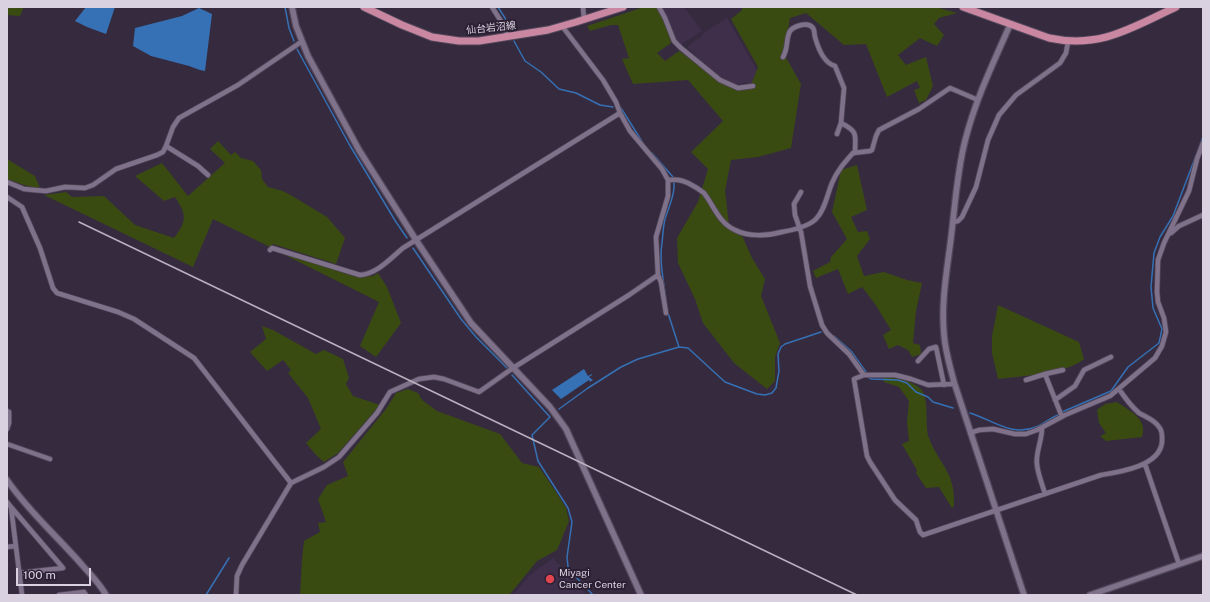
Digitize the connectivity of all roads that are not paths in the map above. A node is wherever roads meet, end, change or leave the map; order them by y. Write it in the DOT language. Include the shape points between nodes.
graph roads {
  1 [pos="292,7"];
  2 [pos="364,7"];
  3 [pos="492,7"];
  4 [pos="583,7"];
  5 [pos="622,7"];
  6 [pos="659,7"];
  7 [pos="963,7"];
  8 [pos="1176,7"];
  9 [pos="584,19"];
  10 [pos="1010,25"];
  11 [pos="562,26"];
  12 [pos="508,37"];
  13 [pos="301,42"];
  14 [pos="1068,42"];
  15 [pos="783,57"];
  16 [pos="753,86"];
  17 [pos="978,100"];
  18 [pos="620,113"];
  19 [pos="841,123"];
  20 [pos="836,134"];
  21 [pos="1203,145"];
  22 [pos="166,146"];
  23 [pos="854,153"];
  24 [pos="208,175"];
  25 [pos="672,179"];
  26 [pos="7,182"];
  27 [pos="801,192"];
  28 [pos="7,197"];
  29 [pos="1203,215"];
  30 [pos="953,222"];
  31 [pos="800,228"];
  32 [pos="1169,234"];
  33 [pos="416,240"];
  34 [pos="270,250"];
  35 [pos="658,275"];
  36 [pos="666,313"];
  37 [pos="945,344"];
  38 [pos="936,347"];
  39 [pos="1111,357"];
  40 [pos="918,361"];
  41 [pos="514,368"];
  42 [pos="1063,370"];
  43 [pos="864,374"];
  44 [pos="1045,374"];
  45 [pos="1026,380"];
  46 [pos="954,384"];
  47 [pos="944,385"];
  48 [pos="1119,389"];
  49 [pos="1055,400"];
  50 [pos="7,411"];
  51 [pos="1062,417"];
  52 [pos="1042,428"];
  53 [pos="7,429"];
  54 [pos="970,433"];
  55 [pos="7,444"];
  56 [pos="50,459"];
  57 [pos="1144,464"];
  58 [pos="7,480"];
  59 [pos="292,483"];
  60 [pos="1045,494"];
  61 [pos="7,502"];
  62 [pos="11,507"];
  63 [pos="996,510"];
  64 [pos="15,546"];
  65 [pos="7,548"];
  66 [pos="1203,556"];
  67 [pos="1179,564"];
  68 [pos="19,573"];
  69 [pos="22,595"];
  70 [pos="59,595"];
  71 [pos="86,595"];
  72 [pos="106,595"];
  73 [pos="236,595"];
  74 [pos="641,595"];
  75 [pos="1024,595"];
  76 [pos="1090,595"];
  1 -- 13 [label="street"];
  2 -- 12 [label="main road, 仙台岩沼線" via="432,37 479,41"];
  3 -- 12 [label="street"];
  4 -- 9 [label="street"];
  5 -- 9 [label="main road, 仙台岩沼線"];
  6 -- 16 [label="street" via="674,41 680,48 720,80 738,88"];
  7 -- 10 [label="main road"];
  8 -- 14 [label="main road" via="1112,36 1092,41"];
  9 -- 11 [label="main road, 仙台岩沼線"];
  10 -- 14 [label="main road"];
  10 -- 17 [label="street"];
  11 -- 12 [label="main road, 仙台岩沼線"];
  11 -- 18 [label="street" via="603,80"];
  13 -- 22 [label="street" via="238,84 179,118"];
  13 -- 33 [label="street" via="359,150"];
  14 -- 30 [label="street" via="1066,53 1060,63 1016,95 999,115 962,218"];
  15 -- 19 [label="street" via="792,28 802,25 813,28 824,57 835,66 844,88"];
  17 -- 23 [label="street" via="950,88 919,109 879,130 871,150"];
  17 -- 30 [label="street" via="960,166"];
  18 -- 25 [label="street" via="634,136"];
  18 -- 33 [label="street"];
  19 -- 20 [label="street"];
  19 -- 23 [label="street" via="851,128 855,134"];
  21 -- 32 [label="street" via="1189,191"];
  22 -- 24 [label="street"];
  22 -- 26 [label="street" via="163,152 116,170 85,188 65,187 46,191 24,189"];
  23 -- 31 [label="street" via="837,173 822,211 815,220"];
  25 -- 31 [label="street" via="698,188 719,216 735,231 757,235"];
  25 -- 35 [label="street" via="656,237"];
  27 -- 31 [label="street" via="794,204"];
  28 -- 59 [label="street" via="22,207 57,293 118,312 194,358"];
  29 -- 32 [label="street" via="1179,226"];
  30 -- 37 [label="street" via="944,290"];
  31 -- 43 [label="street" via="810,286 822,325"];
  32 -- 48 [label="street" via="1158,260 1156,292 1166,326 1164,341 1155,358"];
  33 -- 34 [label="street" via="375,271 360,275 272,248"];
  33 -- 41 [label="street" via="471,323"];
  35 -- 36 [label="street"];
  35 -- 41 [label="street"];
  37 -- 38 [label="street"];
  37 -- 46 [label="street"];
  38 -- 40 [label="street" via="929,349"];
  38 -- 47 [label="street"];
  39 -- 49 [label="street" via="1084,370 1074,386"];
  41 -- 59 [label="street" via="479,392 434,377 419,379 390,392 377,413 339,457"];
  41 -- 74 [label="street" via="550,407 566,429"];
  42 -- 44 [label="street"];
  43 -- 47 [label="street" via="895,375 928,386"];
  43 -- 63 [label="street" via="854,379 867,456 895,500 916,520 922,533 925,535"];
  44 -- 45 [label="street"];
  44 -- 49 [label="street"];
  46 -- 47 [label="street"];
  46 -- 54 [label="street"];
  48 -- 51 [label="street" via="1106,398"];
  48 -- 57 [label="street" via="1132,406 1155,422 1161,430 1160,451"];
  49 -- 51 [label="street"];
  50 -- 53 [label="street"];
  51 -- 52 [label="street"];
  52 -- 54 [label="street" via="1026,434 993,429"];
  52 -- 60 [label="street" via="1037,463"];
  54 -- 63 [label="street"];
  55 -- 56 [label="street"];
  57 -- 60 [label="street"];
  57 -- 67 [label="street"];
  58 -- 72 [label="street" via="101,586"];
  59 -- 73 [label="street" via="242,565 237,576"];
  60 -- 63 [label="street"];
  61 -- 62 [label="street"];
  62 -- 64 [label="street"];
  62 -- 68 [label="street" via="63,568"];
  63 -- 75 [label="street"];
  64 -- 65 [label="street"];
  64 -- 68 [label="street"];
  66 -- 67 [label="street"];
  67 -- 76 [label="street"];
  68 -- 69 [label="street"];
  70 -- 71 [label="street" via="84,592"];
}
